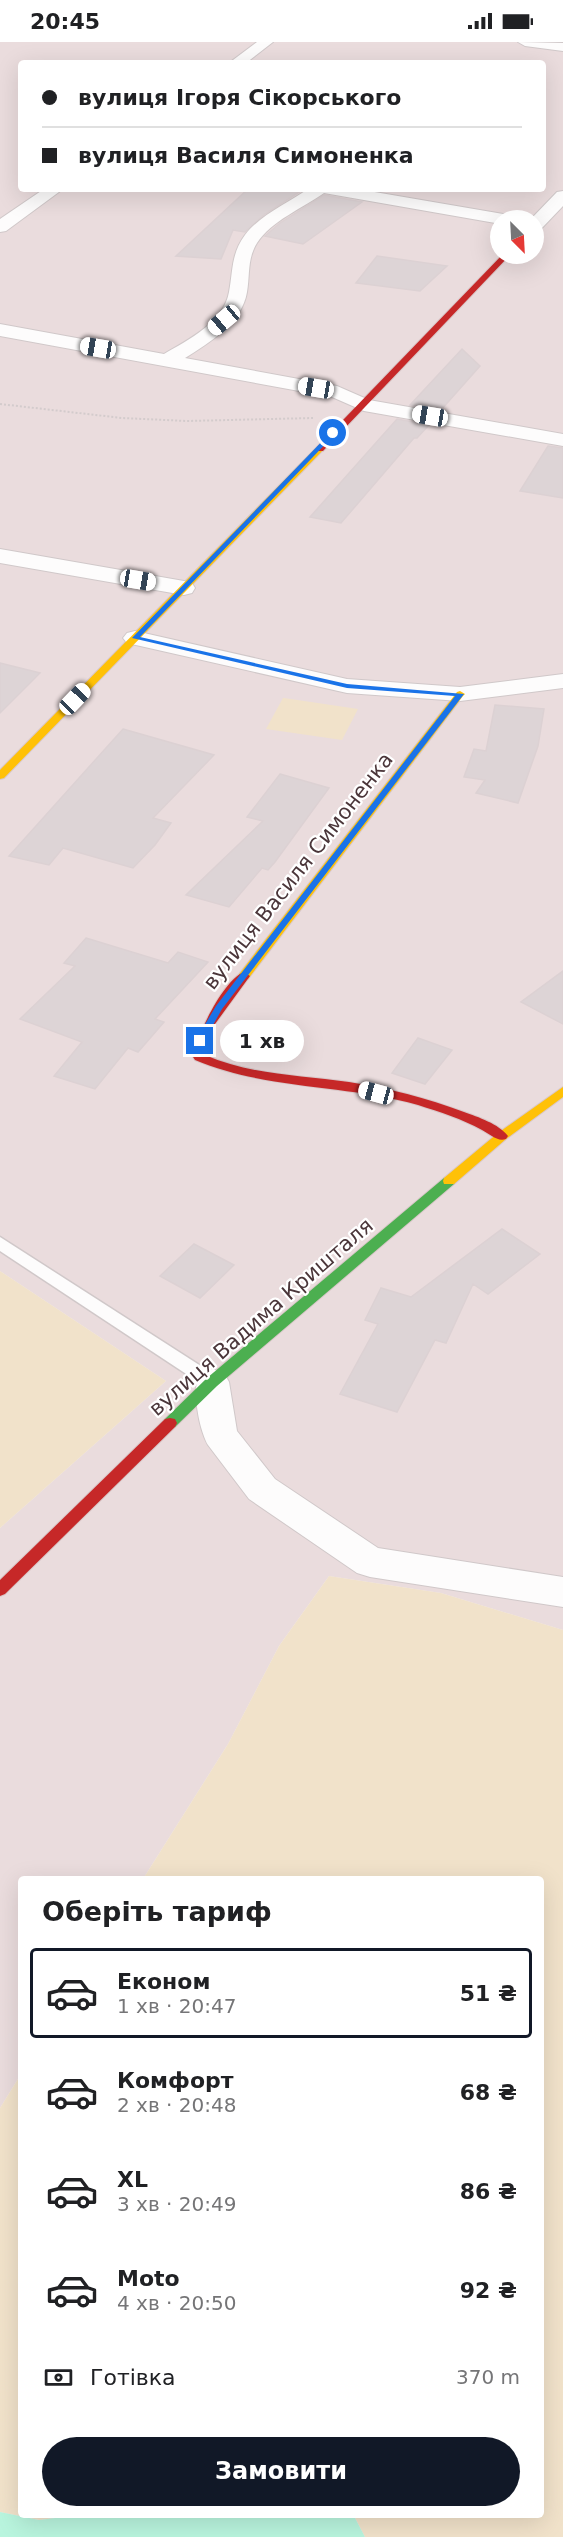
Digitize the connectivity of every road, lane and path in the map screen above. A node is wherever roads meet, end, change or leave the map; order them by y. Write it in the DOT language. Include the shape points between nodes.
graph roads {
  1 [pos="266,42"];
  2 [pos="525,42"];
  3 [pos="563,49"];
  4 [pos="549,59"];
  5 [pos="240,60"];
  6 [pos="51,192"];
  7 [pos="315,192"];
  8 [pos="346,192"];
  9 [pos="563,196"];
  10 [pos="544,215"];
  11 [pos="490,217"];
  12 [pos="0,227"];
  13 [pos="497,264"];
  14 [pos="2,332"];
  15 [pos="167,361"];
  16 [pos="0,404"];
  17 [pos="357,410"];
  18 [pos="563,440"];
  19 [pos="0,556"];
  20 [pos="184,588"];
  21 [pos="135,638"];
  22 [pos="563,681"];
  23 [pos="460,694"];
  24 [pos="0,776"];
  25 [pos="563,1091"];
  26 [pos="502,1136"];
  27 [pos="0,1243"];
  28 [pos="212,1382"];
  29 [pos="0,1590"];
  30 [pos="563,1592"];
  1 -- 5 [label="street"];
  2 -- 3 [label="street"];
  3 -- 4 [label="street"];
  6 -- 12 [label="street"];
  7 -- 15 [label="street" via="253,235 239,261 238,296 224,320 195,345"];
  8 -- 11 [label="street"];
  9 -- 10 [label="street"];
  13 -- 17 [label="street"];
  14 -- 15 [label="street"];
  15 -- 17 [label="street" via="337,392"];
  16 -- 17 [label="path" via="187,422 270,421"];
  17 -- 18 [label="street"];
  17 -- 20 [label="street"];
  19 -- 20 [label="street"];
  20 -- 21 [label="street"];
  21 -- 23 [label="street" via="347,686"];
  21 -- 24 [label="street"];
  22 -- 23 [label="street"];
  23 -- 26 [label="street, вулиця Василя Симоненка" via="219,1008 200,1041 199,1057 222,1070 254,1078 355,1087 485,1124"];
  25 -- 26 [label="street, вулиця Вадима Кришталя"];
  26 -- 28 [label="street, вулиця Вадима Кришталя"];
  27 -- 28 [label="lane"];
  28 -- 29 [label="street, вулиця Вадима Кришталя"];
  28 -- 30 [label="street" via="220,1435 262,1490 370,1562"];
}
